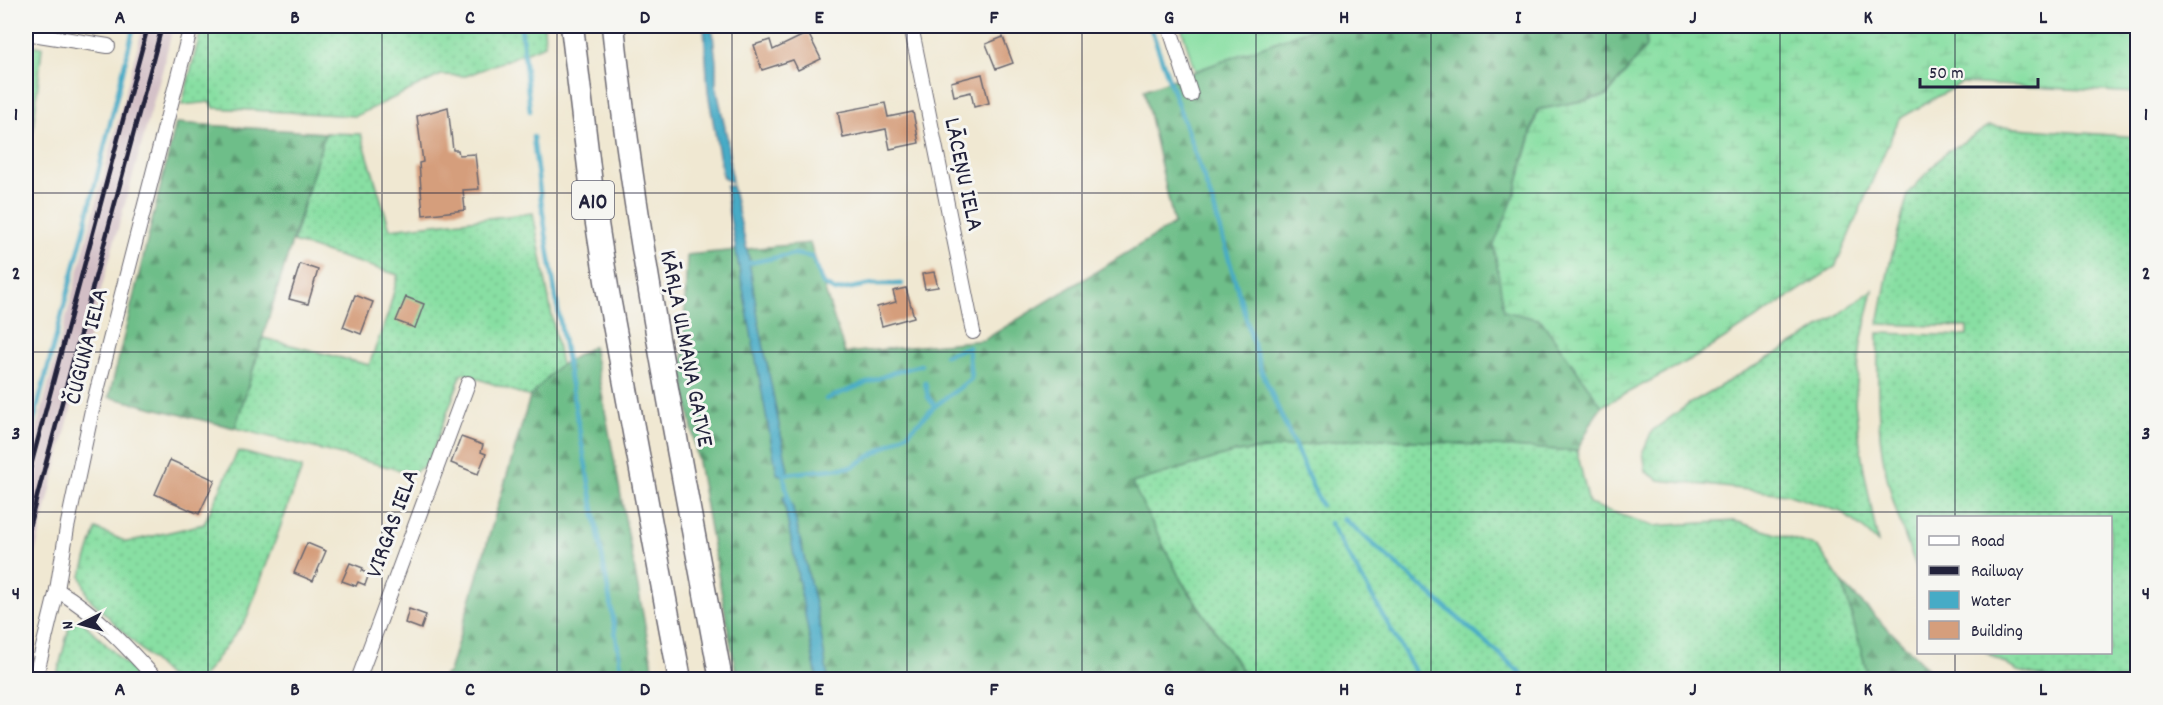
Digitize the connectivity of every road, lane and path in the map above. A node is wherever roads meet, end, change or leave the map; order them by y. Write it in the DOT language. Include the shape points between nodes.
graph roads {
  1 [pos="191,26"];
  2 [pos="572,26"];
  3 [pos="613,26"];
  4 [pos="911,26"];
  5 [pos="1169,26"];
  6 [pos="26,33"];
  7 [pos="108,46"];
  8 [pos="1191,95"];
  9 [pos="973,332"];
  10 [pos="468,383"];
  11 [pos="57,590"];
  12 [pos="35,680"];
  13 [pos="157,680"];
  14 [pos="358,680"];
  15 [pos="680,680"];
  16 [pos="721,680"];
  1 -- 11 [label="street, ČUGUNA IELA" via="92,410"];
  2 -- 15 [label="highway, A10" via="606,276"];
  3 -- 16 [label="highway, KĀRĻA ULMAŅA GATVE / A10" via="641,247"];
  4 -- 9 [label="street, LĀCEŅU IELA"];
  5 -- 8 [label="street"];
  6 -- 7 [label="street"];
  10 -- 14 [label="street, VIRGAS IELA"];
  11 -- 12 [label="street, ČUGUNA IELA"];
  11 -- 13 [label="street" via="79,603"];
}
